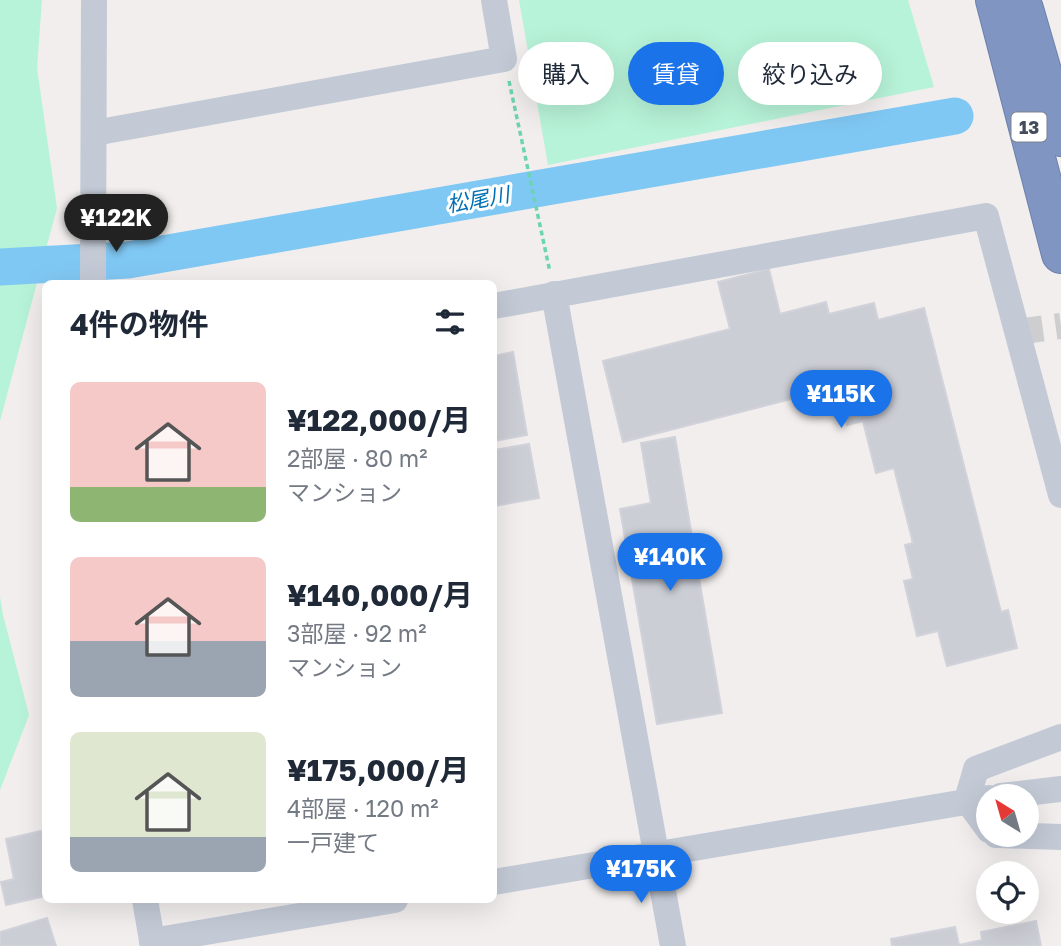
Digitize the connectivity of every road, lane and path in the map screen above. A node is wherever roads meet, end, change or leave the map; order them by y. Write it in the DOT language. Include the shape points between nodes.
graph roads {
  1 [pos="94,0"];
  2 [pos="494,0"];
  3 [pos="995,0"];
  4 [pos="1022,0"];
  5 [pos="504,59"];
  6 [pos="94,133"];
  7 [pos="1061,137"];
  8 [pos="1061,254"];
  9 [pos="549,264"];
  10 [pos="93,280"];
  11 [pos="554,294"];
  12 [pos="497,305"];
  13 [pos="1061,495"];
  14 [pos="1061,737"];
  15 [pos="977,784"];
  16 [pos="1061,789"];
  17 [pos="1040,791"];
  18 [pos="976,799"];
  19 [pos="1040,836"];
  20 [pos="1061,837"];
  21 [pos="655,855"];
  22 [pos="497,882"];
  23 [pos="146,903"];
  24 [pos="378,903"];
  25 [pos="153,944"];
  26 [pos="673,946"];
  1 -- 6 [label="street"];
  2 -- 5 [label="street"];
  3 -- 8 [label="highway, 13"];
  4 -- 7 [label="highway, 13"];
  5 -- 6 [label="street"];
  5 -- 9 [label="path"];
  6 -- 10 [label="street"];
  11 -- 12 [label="street"];
  11 -- 13 [label="street" via="986,216"];
  11 -- 21 [label="street"];
  14 -- 15 [label="street" via="976,769"];
  16 -- 17 [label="street"];
  18 -- 21 [label="street"];
  19 -- 20 [label="street"];
  21 -- 22 [label="street"];
  21 -- 26 [label="street"];
  23 -- 25 [label="street"];
  24 -- 25 [label="street"];
}
